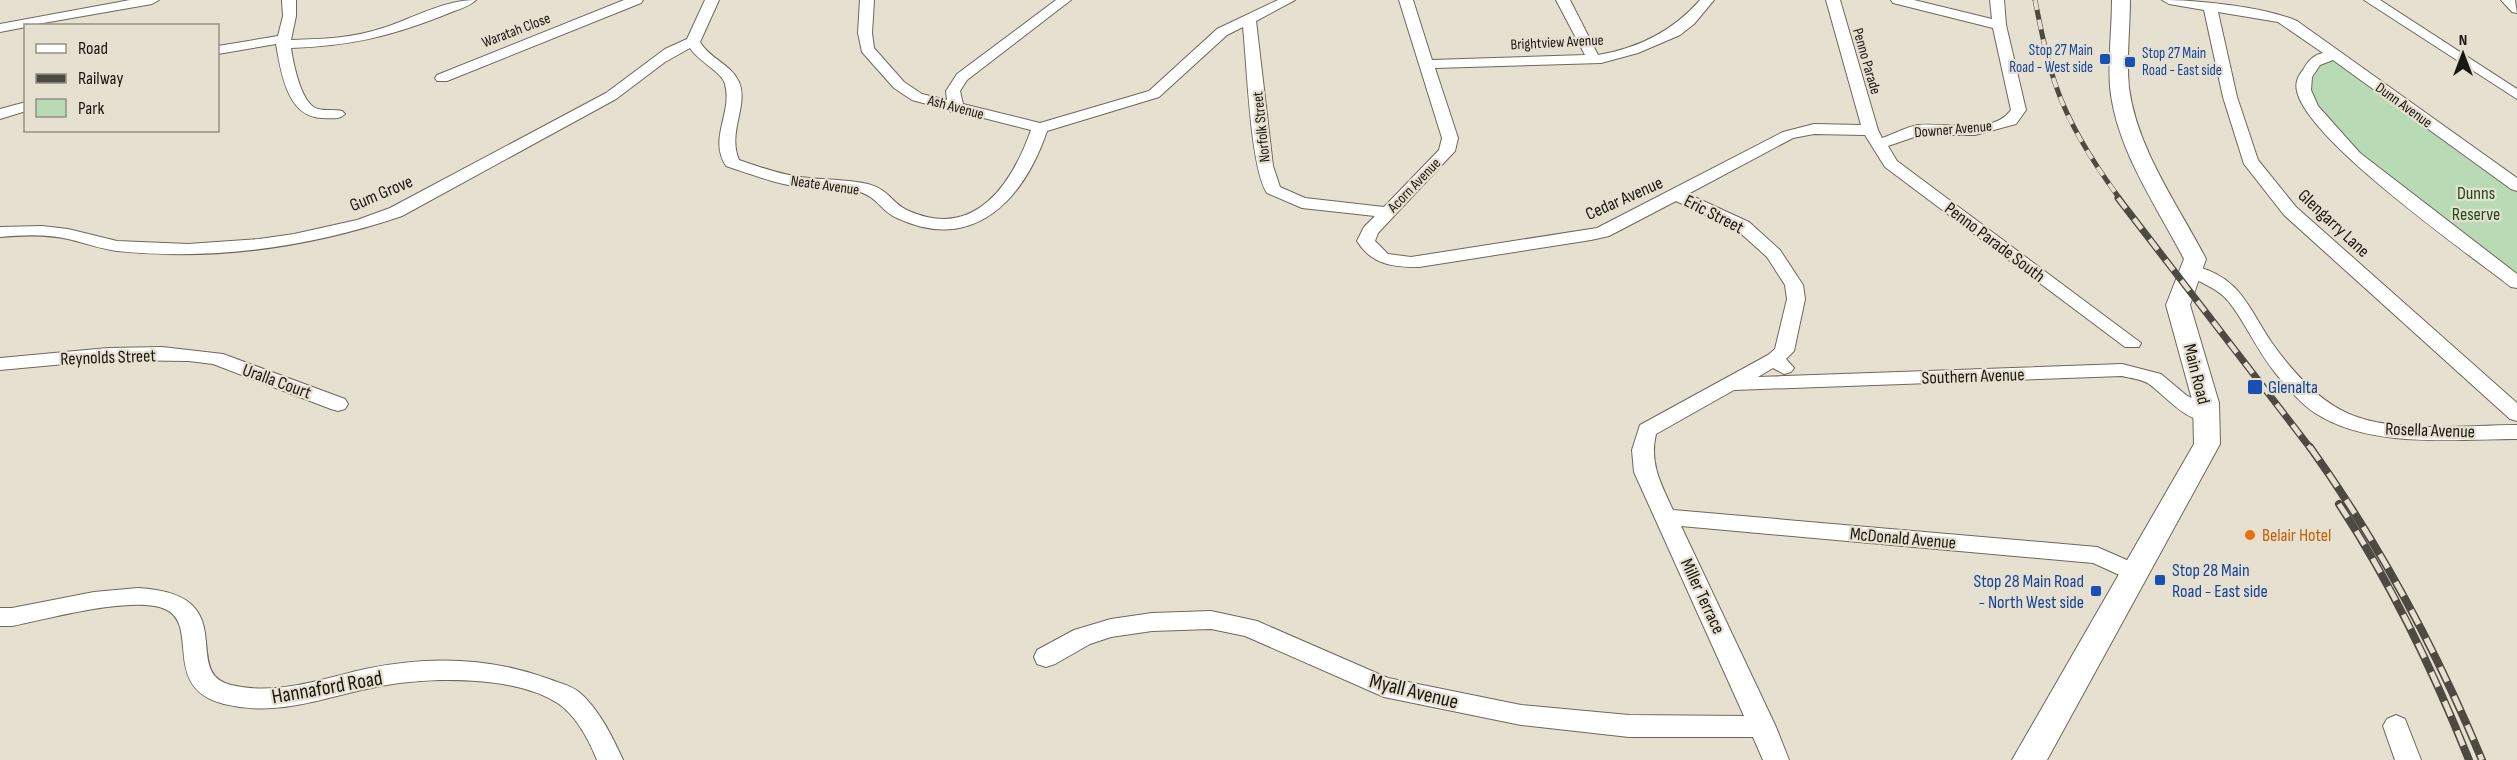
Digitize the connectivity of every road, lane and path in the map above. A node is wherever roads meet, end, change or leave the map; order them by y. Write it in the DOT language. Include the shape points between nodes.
graph roads {
  1 [pos="152,0"];
  2 [pos="289,0"];
  3 [pos="469,0"];
  4 [pos="636,0"];
  5 [pos="712,0"];
  6 [pos="867,0"];
  7 [pos="1064,0"];
  8 [pos="1288,0"];
  9 [pos="1406,0"];
  10 [pos="1563,0"];
  11 [pos="1707,0"];
  12 [pos="1898,0"];
  13 [pos="1997,0"];
  14 [pos="2121,0"];
  15 [pos="2169,0"];
  16 [pos="2371,0"];
  17 [pos="2508,0"];
  18 [pos="1832,1"];
  19 [pos="2210,7"];
  20 [pos="2517,9"];
  21 [pos="1250,18"];
  22 [pos="2000,25"];
  23 [pos="0,28"];
  24 [pos="284,42"];
  25 [pos="693,42"];
  26 [pos="219,50"];
  27 [pos="2336,56"];
  28 [pos="1594,60"];
  29 [pos="1426,64"];
  30 [pos="442,78"];
  31 [pos="2517,95"];
  32 [pos="24,107"];
  33 [pos="956,108"];
  34 [pos="0,114"];
  35 [pos="337,114"];
  36 [pos="1040,128"];
  37 [pos="1874,137"];
  38 [pos="2517,186"];
  39 [pos="1677,195"];
  40 [pos="1387,212"];
  41 [pos="0,232"];
  42 [pos="1380,258"];
  43 [pos="2194,271"];
  44 [pos="2517,283"];
  45 [pos="2132,343"];
  46 [pos="216,358"];
  47 [pos="1775,359"];
  48 [pos="0,364"];
  49 [pos="1798,382"];
  50 [pos="1726,384"];
  51 [pos="338,404"];
  52 [pos="2517,414"];
  53 [pos="2206,415"];
  54 [pos="1647,430"];
  55 [pos="2517,432"];
  56 [pos="1666,517"];
  57 [pos="2135,573"];
  58 [pos="0,617"];
  59 [pos="1046,657"];
  60 [pos="2396,726"];
  61 [pos="1763,727"];
  62 [pos="610,760"];
  63 [pos="1776,760"];
  64 [pos="2029,760"];
  65 [pos="2408,760"];
  1 -- 23 [label="street"];
  2 -- 24 [label="street"];
  3 -- 24 [label="street" via="367,36 332,43"];
  4 -- 30 [label="street, Waratah Close"];
  5 -- 25 [label="street"];
  6 -- 33 [label="street, Ash Avenue" via="867,49 899,85 917,97"];
  7 -- 33 [label="street" via="962,77 953,91"];
  8 -- 21 [label="street"];
  9 -- 29 [label="street, Acorn Avenue"];
  10 -- 28 [label="street"];
  11 -- 28 [label="street, Brightview Avenue" via="1675,32 1633,50"];
  12 -- 22 [label="street"];
  13 -- 22 [label="street, Downer Avenue"];
  14 -- 43 [label="main road" via="2122,100 2143,164 2195,259"];
  15 -- 19 [label="street"];
  16 -- 31 [label="street"];
  17 -- 20 [label="street"];
  18 -- 37 [label="street, Penno Parade"];
  19 -- 27 [label="street, Dunn Avenue" via="2281,19"];
  19 -- 52 [label="street, Glengarry Lane" via="2230,97 2250,161 2290,211"];
  21 -- 36 [label="street" via="1222,32 1154,94"];
  21 -- 40 [label="street, Norfolk Street" via="1265,166 1273,190 1302,203"];
  22 -- 37 [label="street, Downer Avenue" via="2019,110 2011,121 1975,130 1918,130"];
  24 -- 26 [label="street"];
  24 -- 35 [label="street" via="287,70 304,107 310,112"];
  25 -- 36 [label="street, Neate Avenue" via="701,56 724,70 733,82 735,94 727,122 727,154 732,163 788,180 877,193 901,214 927,222 959,223 983,215 1007,193 1026,166"];
  25 -- 41 [label="street, Gum Grove" via="666,53 629,86 611,96 396,212 366,223 266,244 193,249 115,246 24,229"];
  27 -- 38 [label="street, Dunn Avenue"];
  27 -- 44 [label="street" via="2315,62 2305,77 2304,90 2311,107 2354,156"];
  28 -- 29 [label="street, Brightview Avenue"];
  29 -- 40 [label="street, Acorn Avenue" via="1450,138 1447,151"];
  32 -- 34 [label="street"];
  33 -- 36 [label="street, Ash Avenue"];
  37 -- 39 [label="street, Cedar Avenue" via="1814,129 1788,135"];
  37 -- 45 [label="street, Penno Parade South" via="1891,164"];
  39 -- 42 [label="street, Cedar Avenue" via="1591,236 1419,262"];
  39 -- 47 [label="street, Eric Street" via="1743,226 1774,254 1794,285 1796,299 1784,351"];
  40 -- 42 [label="street, Acorn Avenue" via="1366,241"];
  43 -- 53 [label="main road, Main Road" via="2178,305"];
  43 -- 55 [label="street, Rosella Avenue" via="2234,293 2265,345 2324,409 2374,428"];
  46 -- 48 [label="street, Reynolds Street" via="108,354"];
  46 -- 51 [label="street, Uralla Court"];
  47 -- 49 [label="street"];
  47 -- 50 [label="street, Southern Avenue"];
  49 -- 50 [label="street, Southern Avenue"];
  49 -- 53 [label="street, Southern Avenue" via="2122,370 2154,378 2179,400"];
  50 -- 54 [label="street, Southern Avenue"];
  53 -- 57 [label="main road, Main Road" via="2207,444"];
  54 -- 56 [label="street, Miller Terrace" via="1642,450 1645,472"];
  56 -- 57 [label="street, McDonald Avenue" via="2097,555"];
  56 -- 61 [label="street, Miller Terrace"];
  57 -- 64 [label="main road, Main Road"];
  58 -- 62 [label="street, Hannaford Road" via="115,598 148,597 172,602 187,612 195,667 202,681 215,692 250,699 293,696 382,676 433,670 476,670 522,677 569,698 602,740"];
  59 -- 61 [label="street, Myall Avenue" via="1082,637 1111,628 1211,620 1249,628 1384,687 1521,716 1629,726"];
  60 -- 65 [label="street"];
  61 -- 63 [label="street, Miller Terrace"];
}
